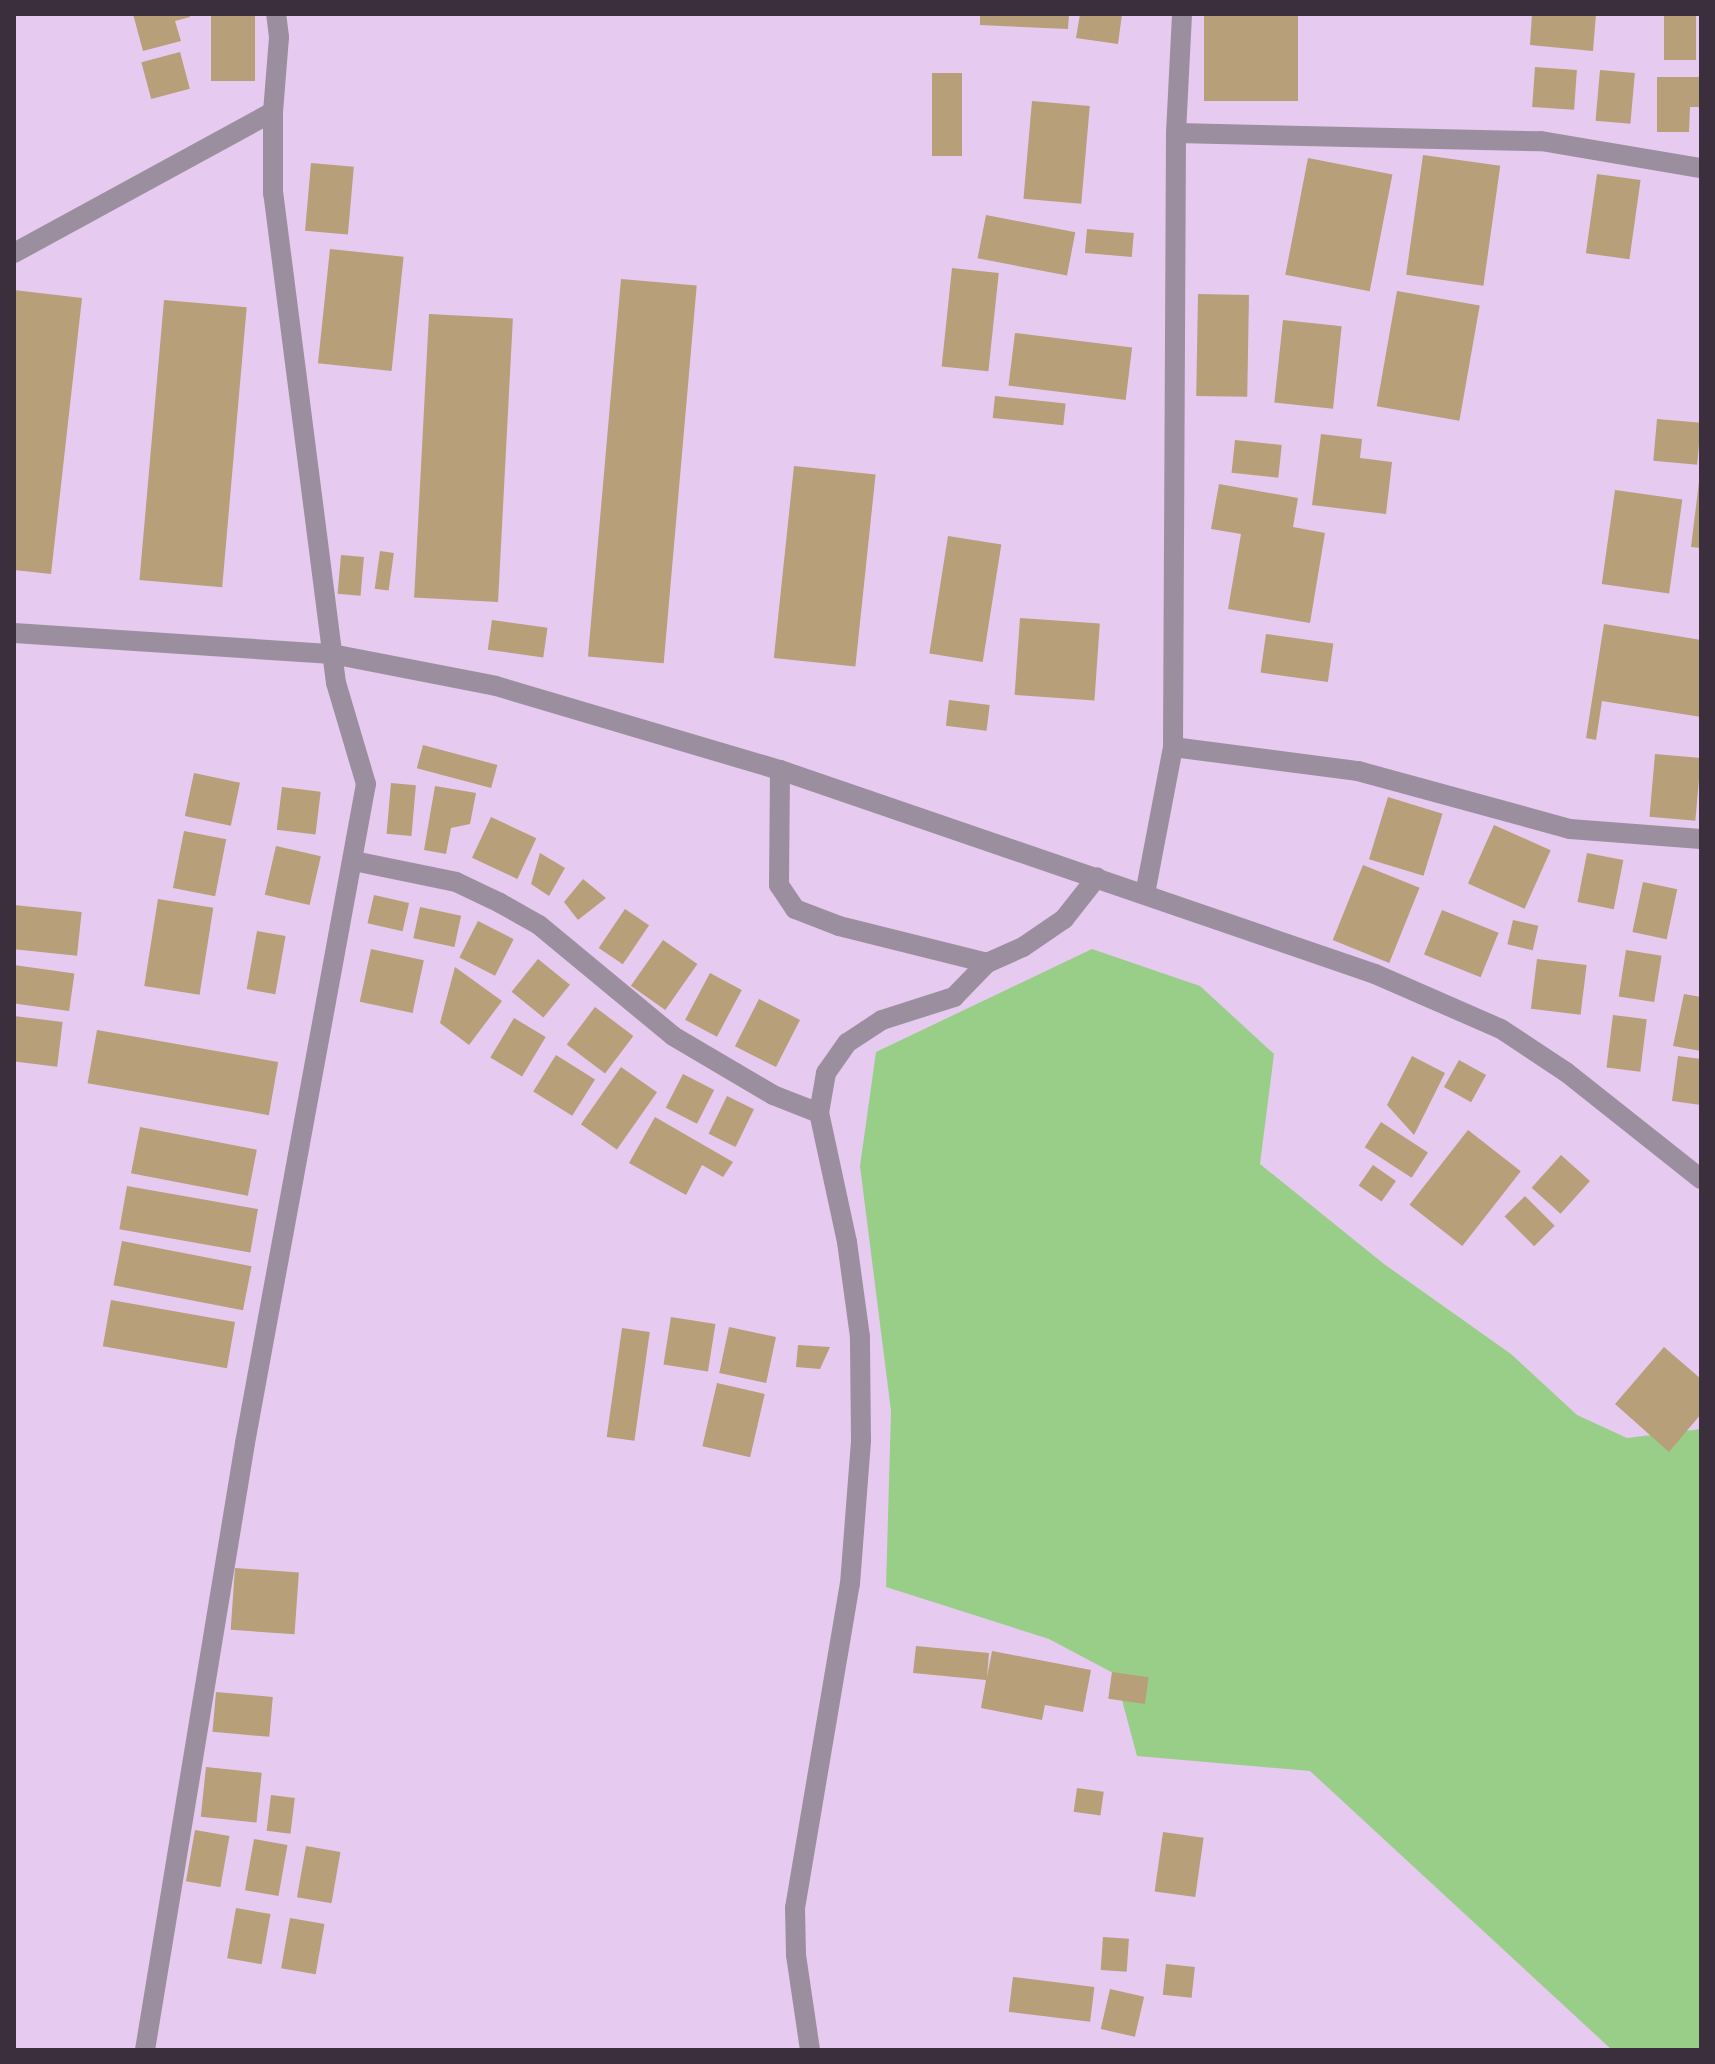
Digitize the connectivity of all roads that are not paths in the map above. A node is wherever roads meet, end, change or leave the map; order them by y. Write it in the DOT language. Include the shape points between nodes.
graph roads {
  1 [pos="276,14"];
  2 [pos="1182,14"];
  3 [pos="273,112"];
  4 [pos="1176,133"];
  5 [pos="1701,168"];
  6 [pos="14,253"];
  7 [pos="14,633"];
  8 [pos="332,654"];
  9 [pos="1173,747"];
  10 [pos="780,770"];
  11 [pos="1701,839"];
  12 [pos="354,861"];
  13 [pos="1097,877"];
  14 [pos="1145,894"];
  15 [pos="987,963"];
  16 [pos="819,1113"];
  17 [pos="1701,1179"];
  18 [pos="145,2050"];
  19 [pos="810,2050"];
  1 -- 3 [label="street"];
  2 -- 4 [label="street"];
  3 -- 6 [label="street"];
  3 -- 8 [label="street" via="273,194"];
  4 -- 5 [label="street" via="1541,141"];
  4 -- 9 [label="street"];
  7 -- 8 [label="street"];
  8 -- 10 [label="street" via="496,686"];
  8 -- 12 [label="street" via="366,784"];
  9 -- 11 [label="street" via="1358,771 1570,829"];
  9 -- 14 [label="street"];
  10 -- 13 [label="street"];
  10 -- 15 [label="street" via="779,885 795,909 839,926"];
  12 -- 16 [label="street" via="456,882 500,903 539,925 673,1036 773,1095"];
  12 -- 18 [label="street" via="245,1443"];
  13 -- 14 [label="street"];
  13 -- 15 [label="street" via="1064,919"];
  14 -- 17 [label="street" via="1375,974 1501,1029 1566,1072"];
  15 -- 16 [label="street" via="954,997 882,1020 847,1043 826,1073"];
  16 -- 19 [label="street" via="847,1242 860,1337 861,1440 850,1584 795,1908"];
}
